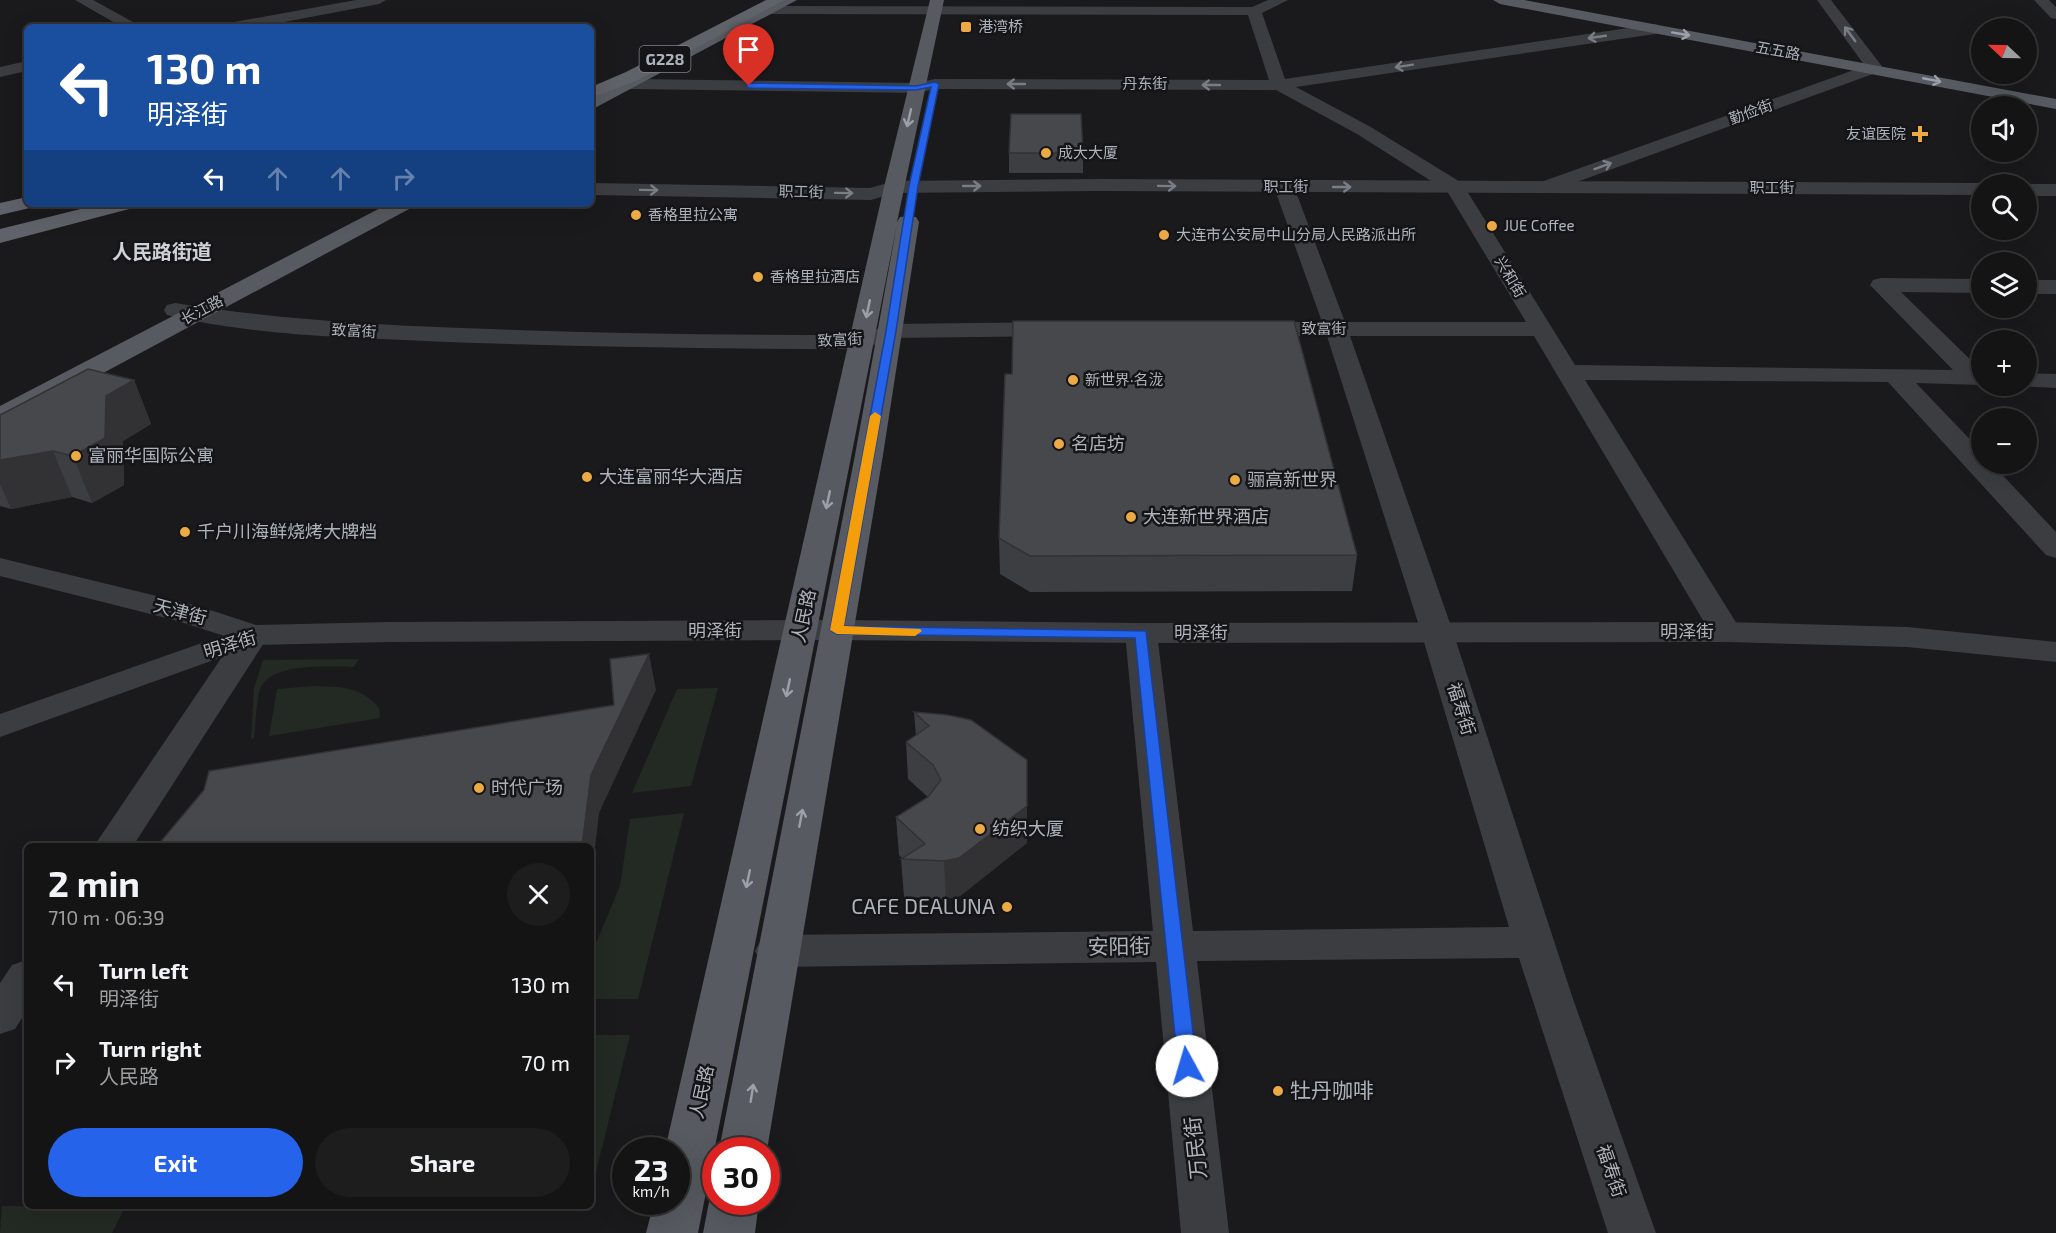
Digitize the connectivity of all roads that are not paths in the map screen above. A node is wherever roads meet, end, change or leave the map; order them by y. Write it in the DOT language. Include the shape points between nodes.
graph roads {
  1 [pos="66,0"];
  2 [pos="82,0"];
  3 [pos="379,0"];
  4 [pos="753,0"];
  5 [pos="790,0"];
  6 [pos="1281,0"];
  7 [pos="1500,0"];
  8 [pos="1824,0"];
  9 [pos="2041,0"];
  10 [pos="771,3"];
  11 [pos="943,5"];
  12 [pos="1254,11"];
  13 [pos="2056,15"];
  14 [pos="732,21"];
  15 [pos="111,24"];
  16 [pos="128,24"];
  17 [pos="250,24"];
  18 [pos="1655,29"];
  19 [pos="24,67"];
  20 [pos="1875,68"];
  21 [pos="0,72"];
  22 [pos="594,82"];
  23 [pos="594,83"];
  24 [pos="630,84"];
  25 [pos="1279,85"];
  26 [pos="925,86"];
  27 [pos="594,92"];
  28 [pos="594,103"];
  29 [pos="2056,104"];
  30 [pos="928,118"];
  31 [pos="908,183"];
  32 [pos="1548,186"];
  33 [pos="1284,187"];
  34 [pos="1455,187"];
  35 [pos="594,189"];
  36 [pos="1971,189"];
  37 [pos="2037,190"];
  38 [pos="2056,190"];
  39 [pos="24,204"];
  40 [pos="47,207"];
  41 [pos="75,207"];
  42 [pos="114,207"];
  43 [pos="375,207"];
  44 [pos="398,207"];
  45 [pos="0,209"];
  46 [pos="0,219"];
  47 [pos="0,226"];
  48 [pos="0,236"];
  49 [pos="1971,286"];
  50 [pos="2037,287"];
  51 [pos="2056,287"];
  52 [pos="185,312"];
  53 [pos="1073,329"];
  54 [pos="1228,329"];
  55 [pos="1336,329"];
  56 [pos="1541,329"];
  57 [pos="891,331"];
  58 [pos="862,342"];
  59 [pos="1971,371"];
  60 [pos="1568,372"];
  61 [pos="1895,375"];
  62 [pos="1971,378"];
  63 [pos="2037,380"];
  64 [pos="2056,381"];
  65 [pos="0,400"];
  66 [pos="0,417"];
  67 [pos="2056,549"];
  68 [pos="0,567"];
  69 [pos="819,630"];
  70 [pos="1437,632"];
  71 [pos="1726,632"];
  72 [pos="1141,633"];
  73 [pos="253,635"];
  74 [pos="2056,652"];
  75 [pos="0,726"];
  76 [pos="115,843"];
  77 [pos="1534,942"];
  78 [pos="1175,947"];
  79 [pos="776,951"];
  80 [pos="24,981"];
  81 [pos="0,1017"];
  82 [pos="745,1137"];
  83 [pos="732,1215"];
  84 [pos="672,1233"];
  85 [pos="729,1233"];
  86 [pos="1205,1233"];
  87 [pos="1632,1233"];
  1 -- 15 [label="street"];
  2 -- 16 [label="street"];
  3 -- 17 [label="street"];
  4 -- 22 [label="main road"];
  5 -- 10 [label="main road"];
  6 -- 12 [label="street"];
  7 -- 18 [label="main road, 五五路"];
  20 -- 8 [label="street, one-way"];
  9 -- 13 [label="street"];
  10 -- 11 [label="street"];
  10 -- 14 [label="highway, G228"];
  10 -- 24 [label="main road"];
  11 -- 12 [label="street"];
  11 -- 26 [label="main road, 人民路"];
  12 -- 25 [label="street"];
  14 -- 23 [label="highway, G228" via="622,74"];
  14 -- 27 [label="highway, G228" via="632,76"];
  18 -- 20 [label="main road, 五五路, one-way"];
  18 -- 25 [label="street, 丹东街, one-way"];
  19 -- 21 [label="street"];
  20 -- 29 [label="main road, 五五路, one-way"];
  32 -- 20 [label="street, 勤俭街, one-way"];
  24 -- 26 [label="street, 丹东街"];
  24 -- 28 [label="main road"];
  25 -- 26 [label="street, 丹东街, one-way"];
  25 -- 34 [label="street, 兴和街" via="1364,130"];
  26 -- 30 [label="main road, 人民路"];
  26 -- 31 [label="main road, 人民路, one-way"];
  31 -- 33 [label="street, 职工街, one-way"];
  35 -- 31 [label="street, 职工街, one-way" via="871,194"];
  31 -- 57 [label="main road, 人民路"];
  31 -- 58 [label="main road, 人民路, one-way"];
  32 -- 34 [label="street, 职工街"];
  32 -- 36 [label="street, 职工街"];
  33 -- 34 [label="street, 职工街, one-way"];
  33 -- 55 [label="street, 福寿街"];
  34 -- 56 [label="street, 兴和街"];
  37 -- 38 [label="street"];
  39 -- 45 [label="highway"];
  40 -- 46 [label="highway"];
  41 -- 47 [label="highway"];
  42 -- 48 [label="highway"];
  43 -- 52 [label="main road, 长江路"];
  44 -- 52 [label="main road, 长江路"];
  49 -- 59 [label="street" via="1881,285"];
  50 -- 51 [label="street"];
  52 -- 58 [label="street, 致富街" via="333,331 612,341"];
  52 -- 65 [label="main road, 长江路"];
  52 -- 66 [label="main road, 长江路"];
  53 -- 57 [label="street, 致富街"];
  54 -- 55 [label="street, 致富街"];
  55 -- 56 [label="street, 致富街"];
  55 -- 70 [label="street, 福寿街"];
  56 -- 60 [label="street, 兴和街"];
  57 -- 58 [label="street, 致富街"];
  57 -- 69 [label="main road, 人民路"];
  58 -- 69 [label="main road, 人民路, one-way"];
  60 -- 61 [label="street"];
  60 -- 71 [label="street, 兴和街"];
  61 -- 62 [label="street"];
  61 -- 67 [label="street"];
  63 -- 64 [label="street"];
  68 -- 73 [label="street, 天津街" via="186,613"];
  69 -- 72 [label="street, 明泽街"];
  69 -- 73 [label="street, 明泽街"];
  79 -- 69 [label="main road, 人民路, one-way"];
  69 -- 84 [label="main road, 人民路, one-way"];
  70 -- 71 [label="street, 明泽街"];
  70 -- 72 [label="street, 明泽街"];
  70 -- 77 [label="street, 福寿街"];
  71 -- 74 [label="street, 明泽街" via="1907,637"];
  72 -- 78 [label="street, 万民街"];
  73 -- 75 [label="street, 明泽街"];
  73 -- 76 [label="street"];
  77 -- 78 [label="street, 安阳街"];
  77 -- 87 [label="street, 福寿街"];
  78 -- 79 [label="street, 安阳街"];
  78 -- 86 [label="street, 万民街"];
  82 -- 79 [label="main road, 人民路, one-way"];
  80 -- 81 [label="street"];
  83 -- 85 [label="main road"];
}
